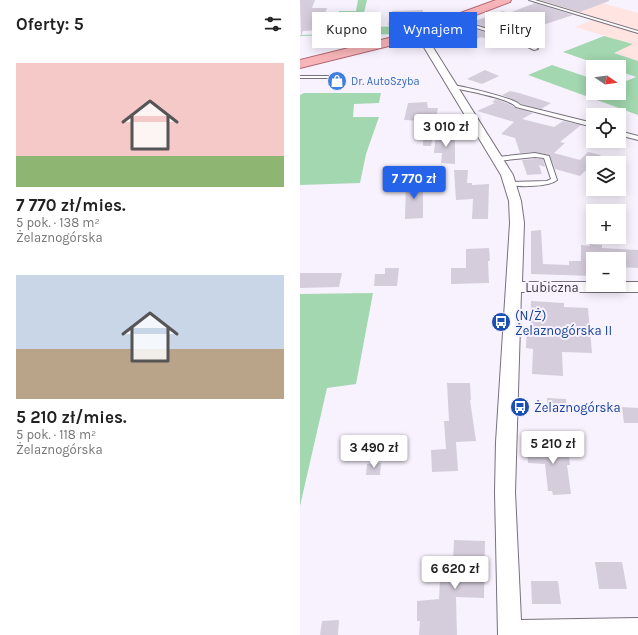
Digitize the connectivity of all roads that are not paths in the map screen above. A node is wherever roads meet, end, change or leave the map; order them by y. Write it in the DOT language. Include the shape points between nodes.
graph roads {
  1 [pos="506,0"];
  2 [pos="531,0"];
  3 [pos="476,12"];
  4 [pos="477,27"];
  5 [pos="638,32"];
  6 [pos="389,42"];
  7 [pos="429,48"];
  8 [pos="536,49"];
  9 [pos="300,64"];
  10 [pos="300,77"];
  11 [pos="334,77"];
  12 [pos="451,86"];
  13 [pos="586,123"];
  14 [pos="626,135"];
  15 [pos="638,138"];
  16 [pos="497,159"];
  17 [pos="511,184"];
  18 [pos="513,287"];
  19 [pos="638,287"];
  20 [pos="638,630"];
  21 [pos="510,634"];
  1 -- 3 [label="main road"];
  2 -- 5 [label="lane"];
  4 -- 8 [label="lane" via="518,40"];
  6 -- 9 [label="main road"];
  7 -- 12 [label="street"];
  10 -- 11 [label="lane"];
  12 -- 13 [label="lane" via="506,99 518,106"];
  12 -- 16 [label="street"];
  14 -- 15 [label="lane"];
  16 -- 17 [label="street"];
  16 -- 17 [label="lane" via="536,155 547,157 554,180 548,183"];
  17 -- 18 [label="street" via="517,223"];
  18 -- 19 [label="street, Lubiczna"];
  18 -- 21 [label="street" via="505,492"];
  20 -- 21 [label="street"];
}
